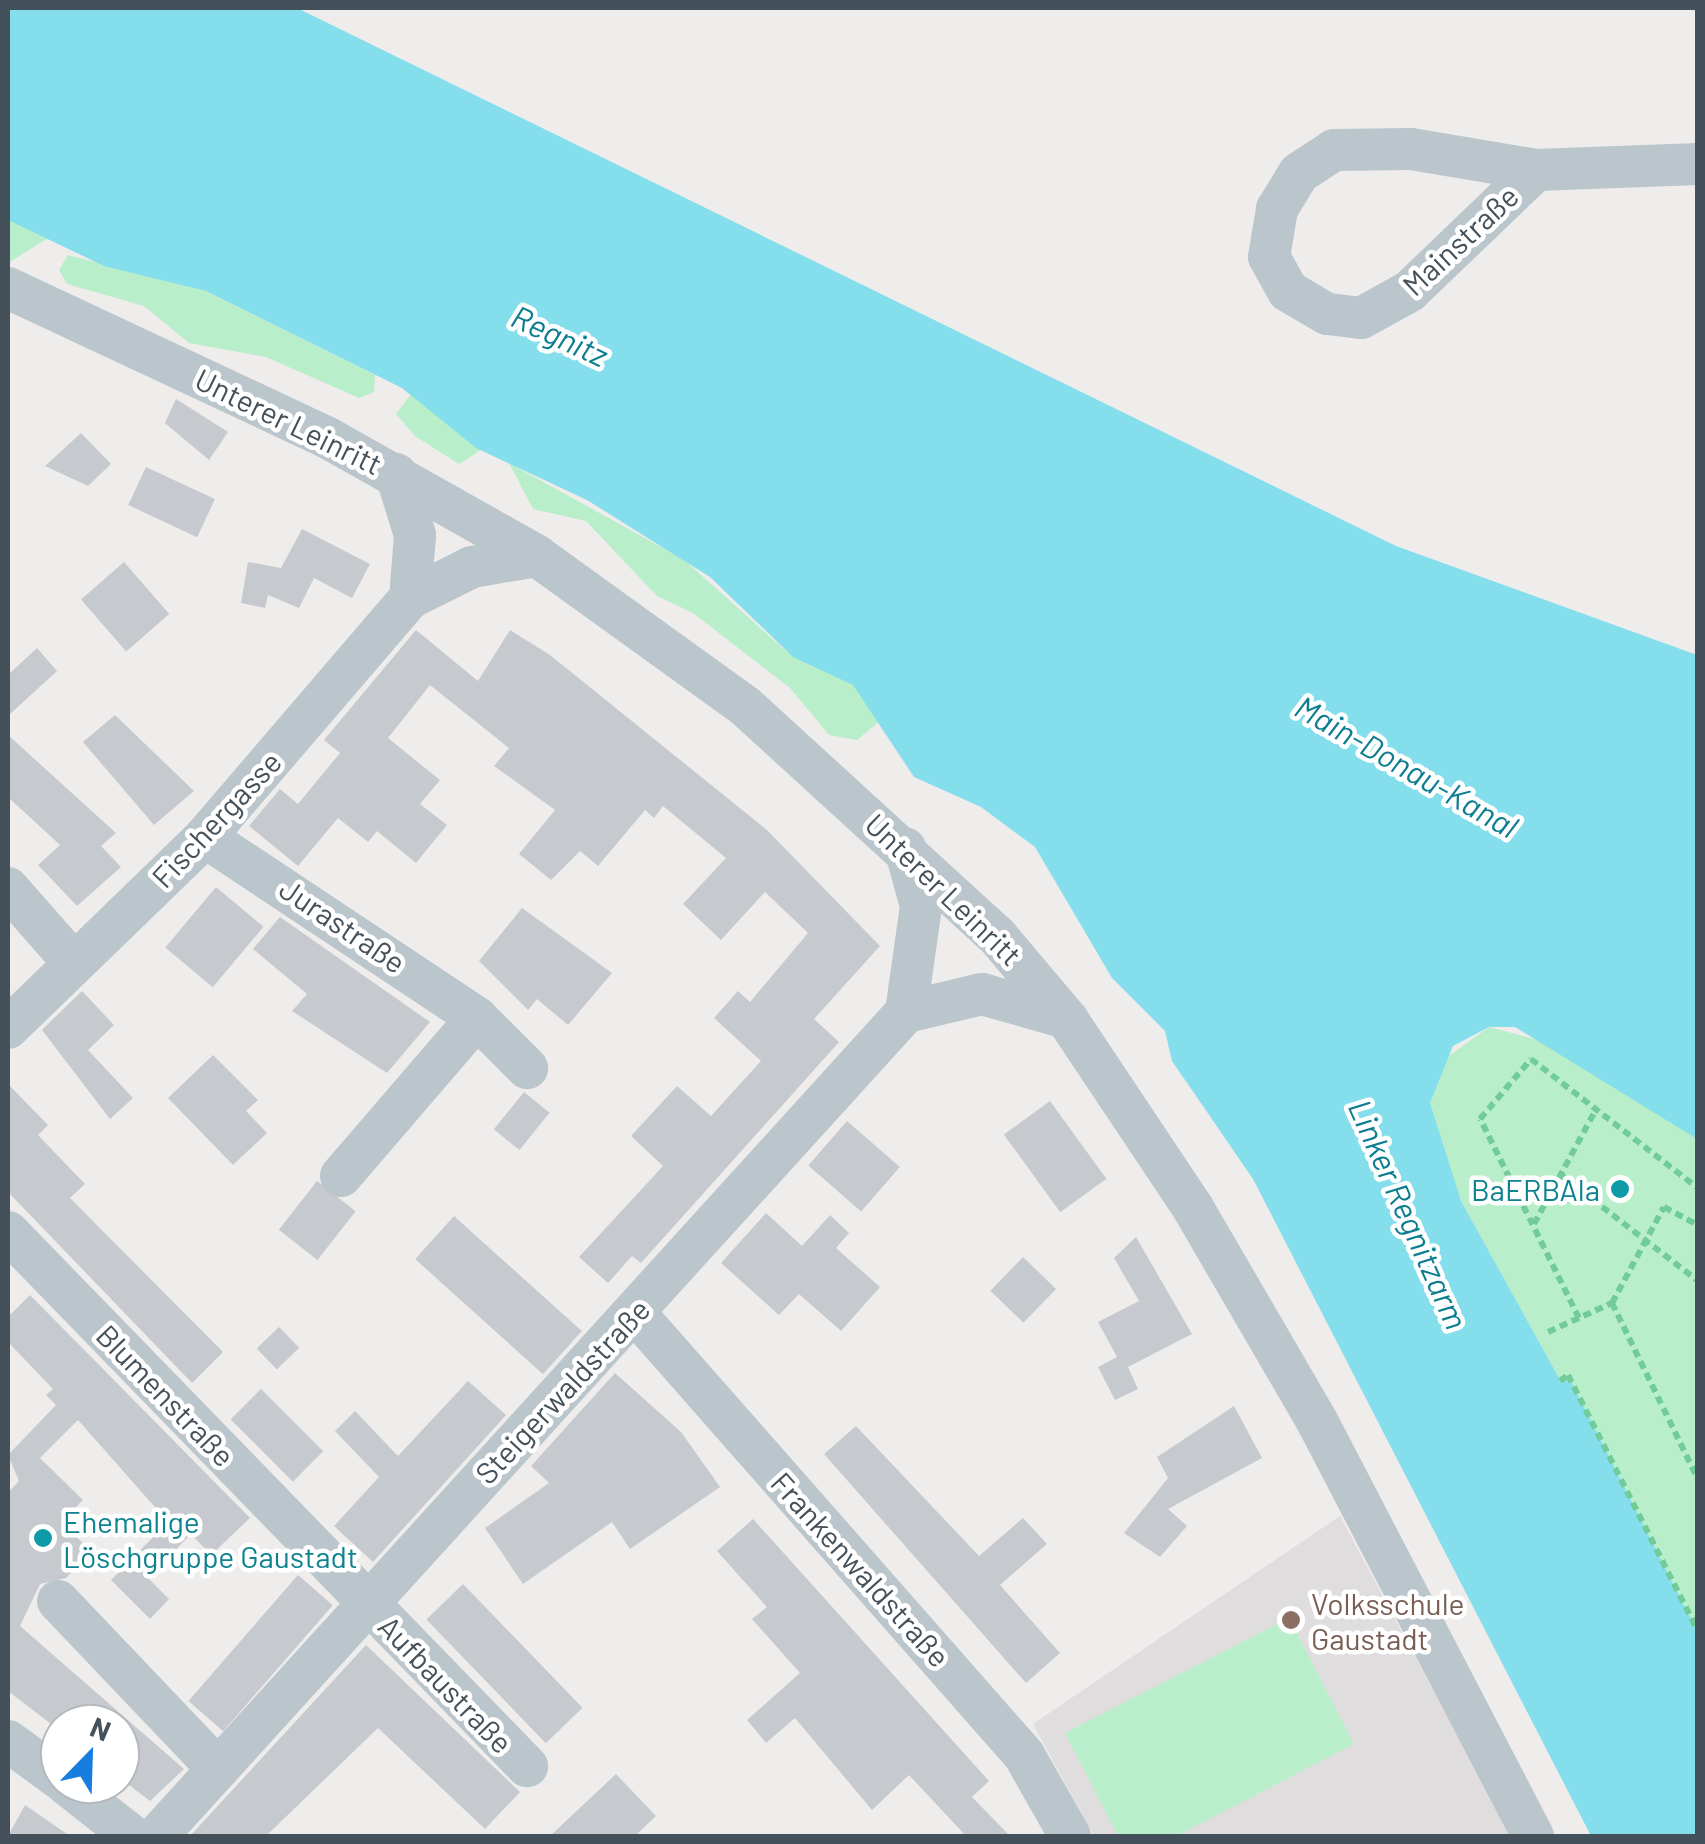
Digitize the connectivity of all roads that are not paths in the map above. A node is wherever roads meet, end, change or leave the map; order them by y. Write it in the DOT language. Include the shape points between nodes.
graph roads {
  1 [pos="1698,164"];
  2 [pos="1536,170"];
  3 [pos="8,288"];
  4 [pos="396,474"];
  5 [pos="537,556"];
  6 [pos="410,598"];
  7 [pos="205,837"];
  8 [pos="904,847"];
  9 [pos="8,888"];
  10 [pos="74,963"];
  11 [pos="906,1012"];
  12 [pos="477,1018"];
  13 [pos="1068,1019"];
  14 [pos="8,1028"];
  15 [pos="528,1068"];
  16 [pos="341,1176"];
  17 [pos="8,1232"];
  18 [pos="634,1313"];
  19 [pos="58,1602"];
  20 [pos="366,1602"];
  21 [pos="8,1740"];
  22 [pos="40,1764"];
  23 [pos="526,1766"];
  24 [pos="218,1769"];
  25 [pos="91,1804"];
  26 [pos="132,1836"];
  27 [pos="156,1836"];
  28 [pos="1070,1836"];
  29 [pos="1533,1836"];
  1 -- 2 [label="street, Mainstraße"];
  2 -- 2 [label="street, Mainstraße" via="1411,149 1334,150 1298,173 1278,209 1268,257 1288,291 1326,314 1362,318 1410,291"];
  3 -- 4 [label="street, Unterer Leinritt"];
  4 -- 5 [label="street, Unterer Leinritt"];
  4 -- 6 [label="street" via="416,535"];
  5 -- 6 [label="street, Fischergasse" via="472,568"];
  5 -- 8 [label="street, Unterer Leinritt" via="745,706"];
  6 -- 7 [label="street, Fischergasse"];
  7 -- 10 [label="street, Fischergasse"];
  7 -- 12 [label="street, Jurastraße"];
  8 -- 11 [label="street" via="921,906"];
  8 -- 13 [label="street, Unterer Leinritt"];
  9 -- 10 [label="street"];
  10 -- 14 [label="street, Fischergasse"];
  11 -- 13 [label="street" via="982,994"];
  11 -- 18 [label="street, Steigerwaldstraße"];
  12 -- 15 [label="street, Jurastraße"];
  12 -- 16 [label="street"];
  13 -- 29 [label="street, Unterer Leinritt" via="1193,1208 1318,1423"];
  17 -- 20 [label="street, Blumenstraße"];
  18 -- 20 [label="street, Steigerwaldstraße"];
  18 -- 28 [label="street, Frankenwaldstraße" via="1024,1755"];
  19 -- 24 [label="street"];
  20 -- 23 [label="street, Aufbaustraße"];
  20 -- 24 [label="street, Steigerwaldstraße"];
  21 -- 22 [label="street"];
  24 -- 27 [label="street, Steigerwaldstraße"];
  25 -- 26 [label="street"];
}
